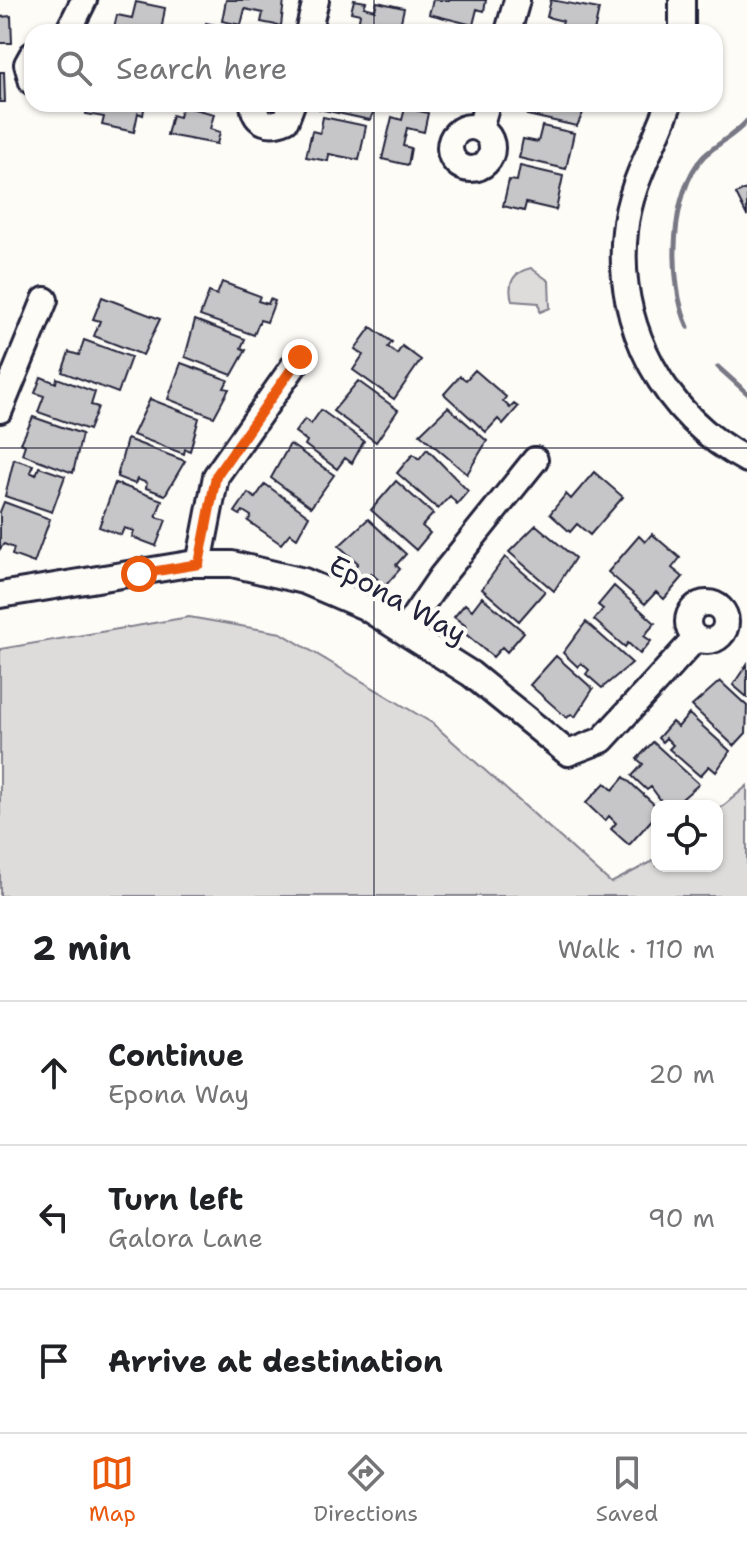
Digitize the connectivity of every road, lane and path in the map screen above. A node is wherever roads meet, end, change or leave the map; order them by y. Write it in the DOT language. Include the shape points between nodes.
graph roads {
  1 [pos="316,0"];
  2 [pos="517,0"];
  3 [pos="682,0"];
  4 [pos="73,3"];
  5 [pos="69,24"];
  6 [pos="310,24"];
  7 [pos="510,24"];
  8 [pos="682,24"];
  9 [pos="254,112"];
  10 [pos="289,112"];
  11 [pos="485,112"];
  12 [pos="666,112"];
  13 [pos="480,128"];
  14 [pos="45,300"];
  15 [pos="300,357"];
  16 [pos="0,410"];
  17 [pos="535,460"];
  18 [pos="747,460"];
  19 [pos="199,564"];
  20 [pos="0,595"];
  21 [pos="404,631"];
  22 [pos="696,638"];
  1 -- 6 [label="street"];
  2 -- 7 [label="street"];
  3 -- 8 [label="street"];
  4 -- 5 [label="street"];
  9 -- 10 [label="street" via="274,125 286,120"];
  11 -- 13 [label="street"];
  12 -- 18 [label="street" via="635,186 625,229 628,310 675,403 697,428"];
  14 -- 16 [label="street"];
  15 -- 19 [label="street" via="216,476"];
  17 -- 21 [label="street"];
  19 -- 20 [label="street, Epona Way"];
  19 -- 21 [label="street, Epona Way" via="232,564 304,581 365,607"];
  21 -- 22 [label="street, Epona Way" via="471,674 568,753 602,740"];
}
